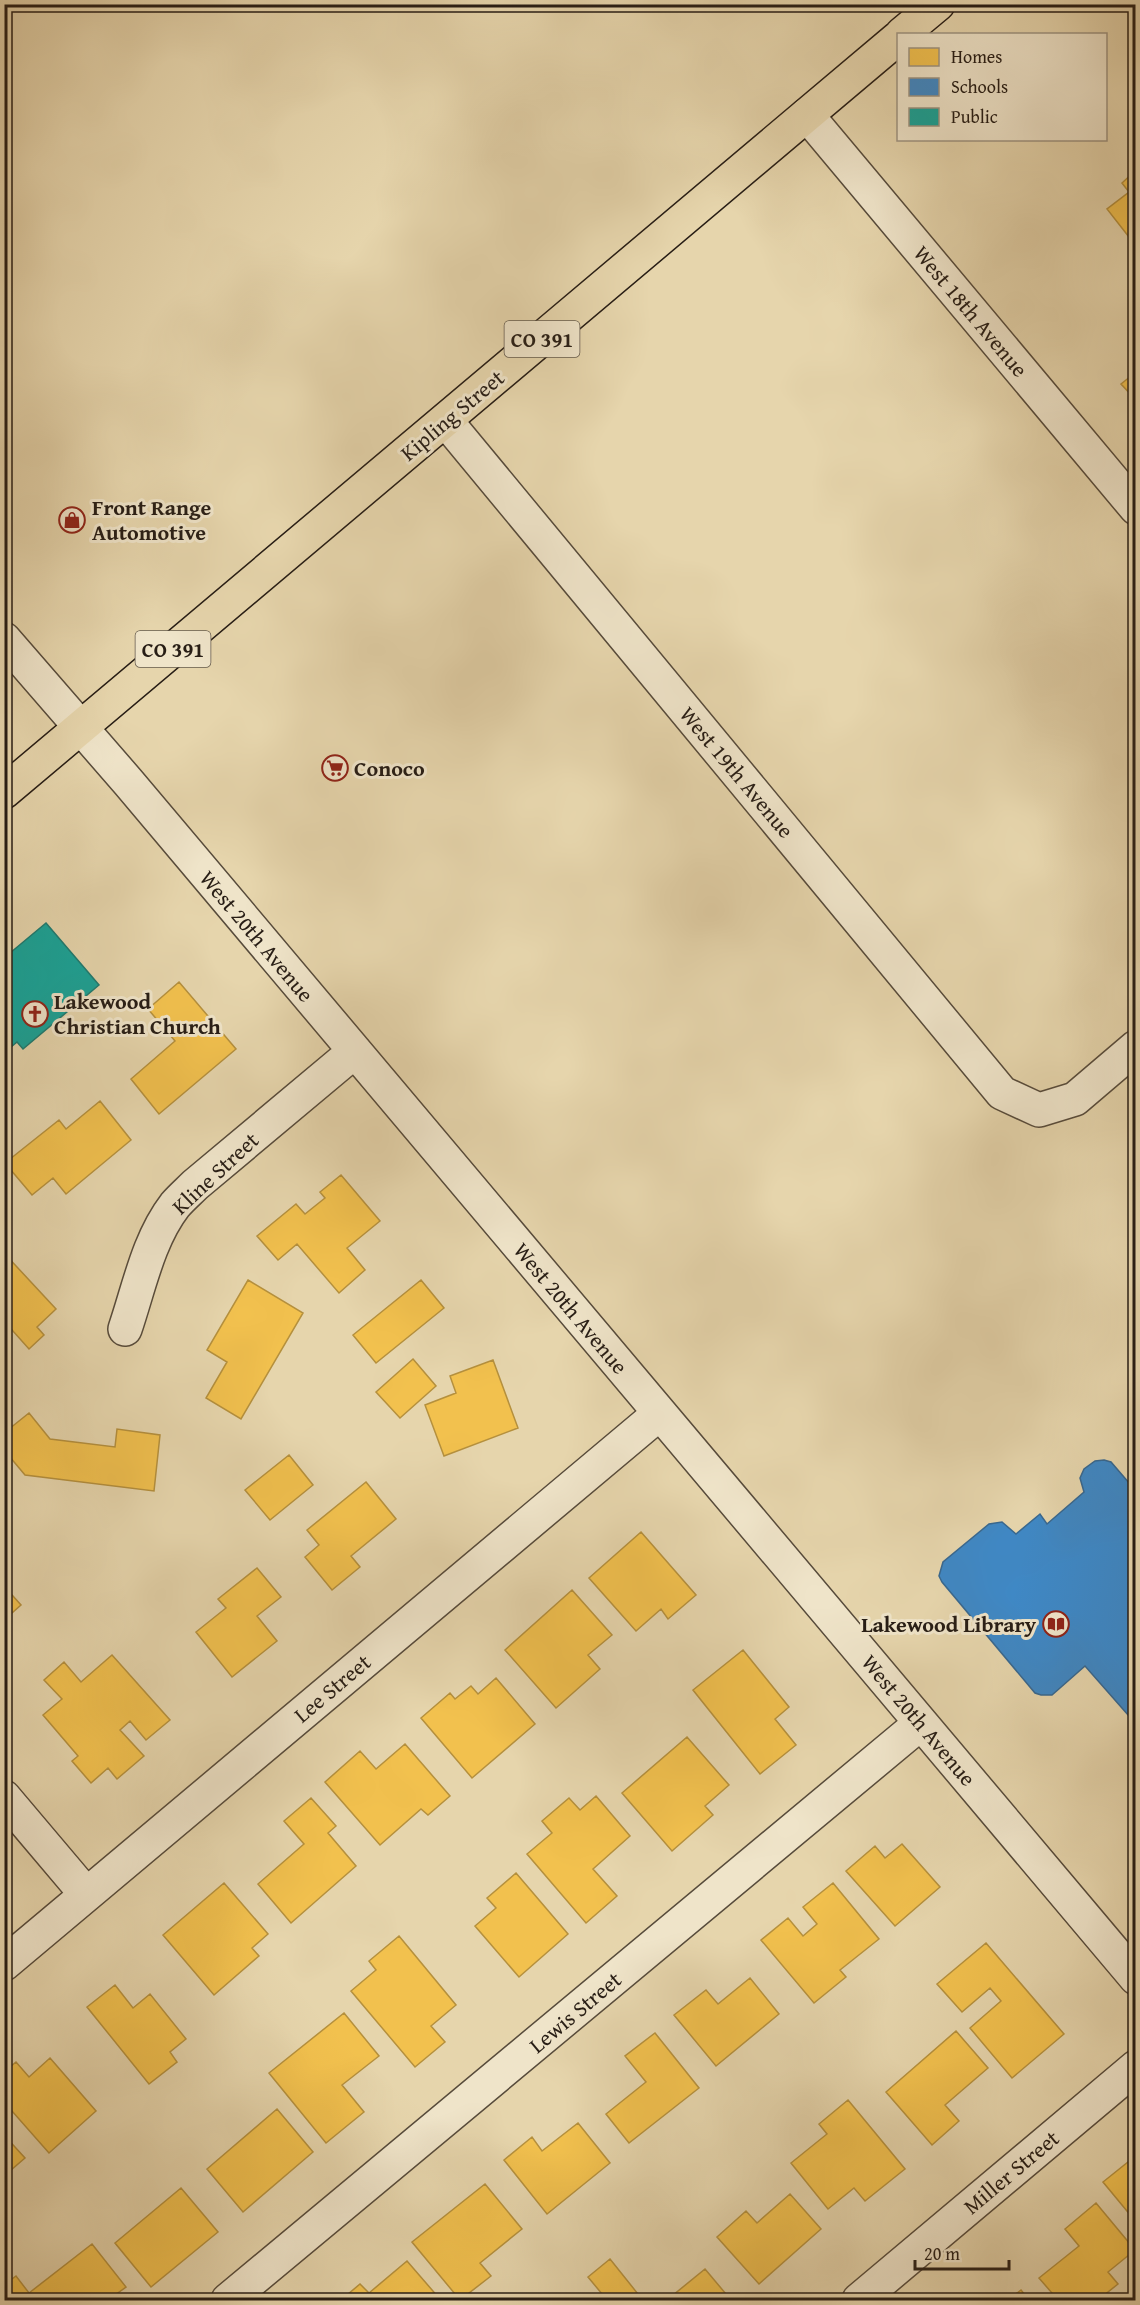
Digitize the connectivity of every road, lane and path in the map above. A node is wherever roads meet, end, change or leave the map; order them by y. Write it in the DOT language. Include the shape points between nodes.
graph roads {
  1 [pos="938,4"];
  2 [pos="903,33"];
  3 [pos="897,39"];
  4 [pos="807,115"];
  5 [pos="446,421"];
  6 [pos="1136,508"];
  7 [pos="4,639"];
  8 [pos="81,728"];
  9 [pos="4,792"];
  10 [pos="1136,1047"];
  11 [pos="355,1051"];
  12 [pos="125,1329"];
  13 [pos="660,1413"];
  14 [pos="921,1723"];
  15 [pos="4,1797"];
  16 [pos="86,1894"];
  17 [pos="4,1964"];
  18 [pos="1136,1978"];
  19 [pos="1136,2067"];
  20 [pos="228,2301"];
  21 [pos="859,2301"];
  1 -- 2 [label="main road"];
  3 -- 4 [label="main road, Kipling Street / CO 391"];
  4 -- 5 [label="main road, Kipling Street / CO 391"];
  4 -- 6 [label="street, West 18th Avenue"];
  5 -- 8 [label="main road, Kipling Street / CO 391"];
  5 -- 10 [label="street, West 19th Avenue" via="1002,1093 1039,1110 1075,1099"];
  7 -- 8 [label="street, West 20th Avenue"];
  8 -- 9 [label="main road, Kipling Street / CO 391"];
  8 -- 11 [label="street, West 20th Avenue"];
  11 -- 12 [label="street, Kline Street" via="176,1204 160,1229"];
  11 -- 13 [label="street, West 20th Avenue"];
  13 -- 14 [label="street, West 20th Avenue"];
  13 -- 16 [label="street, Lee Street"];
  14 -- 18 [label="street, West 20th Avenue"];
  14 -- 20 [label="street, Lewis Street"];
  15 -- 16 [label="street"];
  16 -- 17 [label="street, Lee Street"];
  19 -- 21 [label="street, Miller Street"];
}
